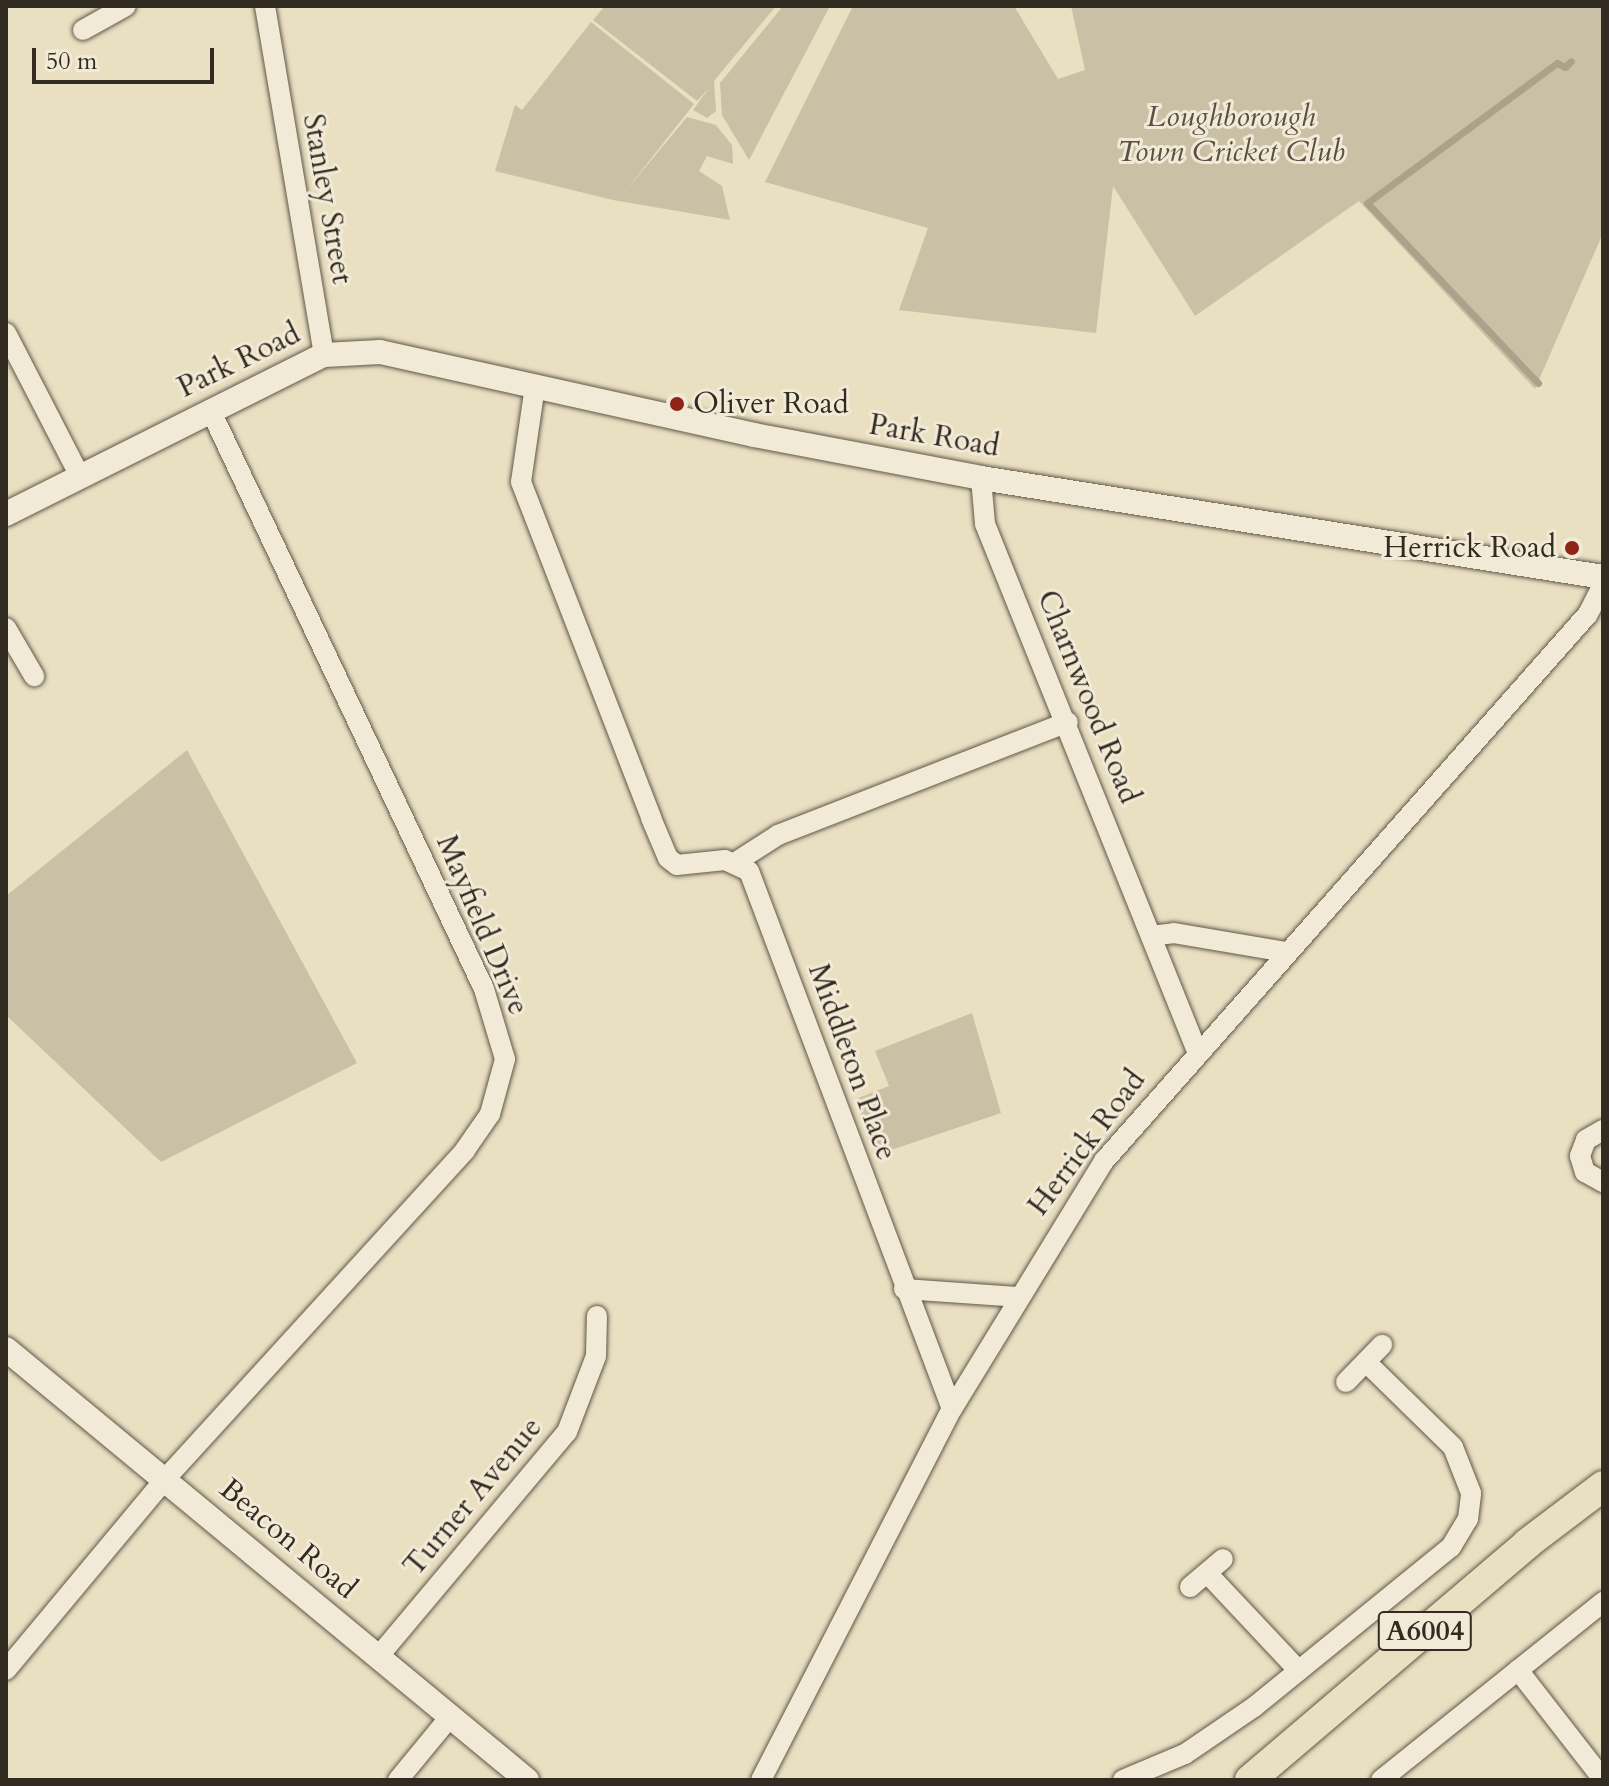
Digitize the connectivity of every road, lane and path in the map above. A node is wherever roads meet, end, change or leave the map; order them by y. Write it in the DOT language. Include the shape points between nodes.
graph roads {
  1 [pos="126,6"];
  2 [pos="265,6"];
  3 [pos="83,30"];
  4 [pos="6,333"];
  5 [pos="324,355"];
  6 [pos="535,386"];
  7 [pos="210,409"];
  8 [pos="81,478"];
  9 [pos="981,478"];
  10 [pos="6,514"];
  11 [pos="1603,577"];
  12 [pos="1603,584"];
  13 [pos="6,628"];
  14 [pos="34,676"];
  15 [pos="1068,722"];
  16 [pos="736,862"];
  17 [pos="1151,936"];
  18 [pos="1285,952"];
  19 [pos="1197,1051"];
  20 [pos="1603,1130"];
  21 [pos="1603,1182"];
  22 [pos="904,1289"];
  23 [pos="1017,1297"];
  24 [pos="597,1316"];
  25 [pos="1382,1345"];
  26 [pos="6,1349"];
  27 [pos="1367,1363"];
  28 [pos="1346,1382"];
  29 [pos="952,1409"];
  30 [pos="166,1478"];
  31 [pos="1603,1486"];
  32 [pos="1190,1587"];
  33 [pos="1603,1602"];
  34 [pos="378,1657"];
  35 [pos="6,1670"];
  36 [pos="1518,1670"];
  37 [pos="1299,1671"];
  38 [pos="450,1717"];
  39 [pos="1603,1779"];
  40 [pos="398,1780"];
  41 [pos="527,1780"];
  42 [pos="761,1780"];
  43 [pos="1123,1780"];
  44 [pos="1250,1780"];
  45 [pos="1381,1780"];
  1 -- 3 [label="street"];
  2 -- 5 [label="street, Stanley Street"];
  4 -- 8 [label="street"];
  5 -- 6 [label="street, Park Road" via="353,351 413,356"];
  5 -- 7 [label="street, Park Road"];
  6 -- 9 [label="street, Park Road"];
  6 -- 16 [label="street" via="521,482 663,846 677,865"];
  7 -- 8 [label="street, Park Road"];
  7 -- 30 [label="street, Mayfield Drive" via="484,989 505,1059 490,1114 465,1150"];
  8 -- 10 [label="street, Park Road"];
  9 -- 11 [label="street, Park Road"];
  9 -- 15 [label="street, Charnwood Road" via="985,524"];
  12 -- 18 [label="street, Herrick Road" via="1588,614"];
  13 -- 14 [label="street"];
  15 -- 16 [label="street" via="778,835"];
  15 -- 17 [label="street, Charnwood Road"];
  16 -- 22 [label="street, Middleton Place" via="749,871 759,895"];
  17 -- 18 [label="street" via="1174,933"];
  17 -- 19 [label="street, Charnwood Road"];
  18 -- 19 [label="street, Herrick Road"];
  19 -- 23 [label="street, Herrick Road" via="1111,1151"];
  20 -- 21 [label="street" via="1586,1140 1580,1156 1585,1172"];
  22 -- 23 [label="street"];
  22 -- 29 [label="street, Middleton Place"];
  23 -- 29 [label="street, Herrick Road"];
  24 -- 34 [label="street, Turner Avenue" via="596,1356 567,1432"];
  25 -- 27 [label="street"];
  26 -- 30 [label="street, Beacon Road"];
  27 -- 28 [label="street"];
  27 -- 37 [label="street" via="1453,1447 1471,1493 1468,1519 1451,1547"];
  29 -- 42 [label="street, Herrick Road"];
  30 -- 34 [label="street, Beacon Road"];
  30 -- 35 [label="street, Mayfield Drive"];
  31 -- 44 [label="main road, A6004" via="1528,1543"];
  32 -- 37 [label="street" via="1215,1566"];
  33 -- 36 [label="street"];
  34 -- 38 [label="street, Beacon Road"];
  36 -- 39 [label="street"];
  36 -- 45 [label="street"];
  37 -- 43 [label="street" via="1218,1734"];
  38 -- 40 [label="street"];
  38 -- 41 [label="street, Beacon Road"];
}
